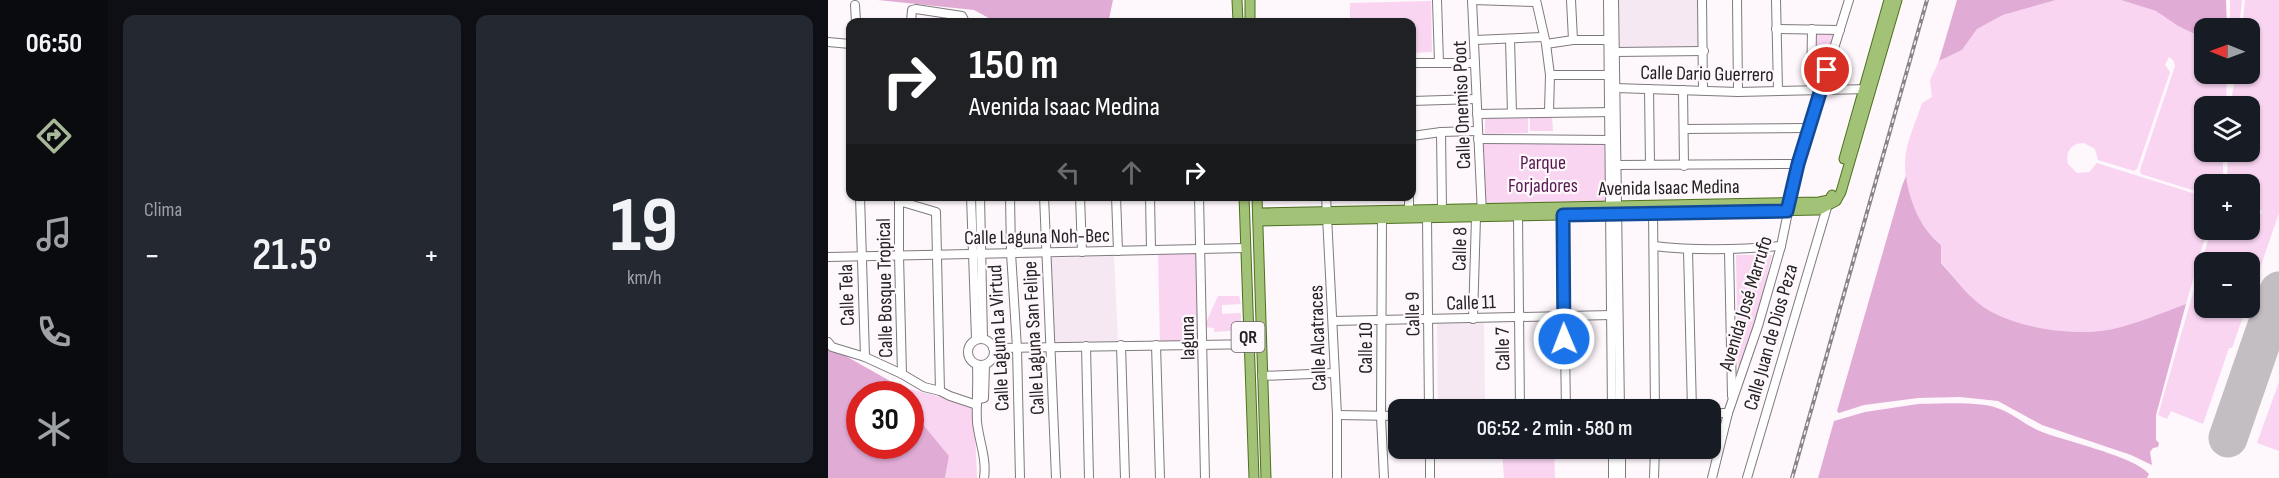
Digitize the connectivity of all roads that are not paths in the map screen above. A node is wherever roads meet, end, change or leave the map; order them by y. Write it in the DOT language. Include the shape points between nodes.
graph roads {
  1 [pos="1237,0"];
  2 [pos="1250,0"];
  3 [pos="1437,0"];
  4 [pos="1472,0"];
  5 [pos="1571,0"];
  6 [pos="1608,0"];
  7 [pos="1614,0"];
  8 [pos="1702,0"];
  9 [pos="1737,0"];
  10 [pos="1776,0"];
  11 [pos="1849,0"];
  12 [pos="1889,0"];
  13 [pos="1897,0"];
  14 [pos="1536,1"];
  15 [pos="855,5"];
  16 [pos="856,18"];
  17 [pos="911,18"];
  18 [pos="963,18"];
  19 [pos="1238,18"];
  20 [pos="1250,18"];
  21 [pos="1776,29"];
  22 [pos="1812,29"];
  23 [pos="1840,30"];
  24 [pos="1510,39"];
  25 [pos="1475,40"];
  26 [pos="1545,40"];
  27 [pos="1572,40"];
  28 [pos="1608,40"];
  29 [pos="828,42"];
  30 [pos="846,44"];
  31 [pos="1704,51"];
  32 [pos="1615,52"];
  33 [pos="1416,63"];
  34 [pos="1439,63"];
  35 [pos="1475,63"];
  36 [pos="1550,75"];
  37 [pos="1609,75"];
  38 [pos="1615,88"];
  39 [pos="1649,89"];
  40 [pos="1866,89"];
  41 [pos="1683,90"];
  42 [pos="1703,90"];
  43 [pos="1778,90"];
  44 [pos="1811,90"];
  45 [pos="1820,90"];
  46 [pos="1738,92"];
  47 [pos="1476,99"];
  48 [pos="1416,101"];
  49 [pos="1549,112"];
  50 [pos="1612,112"];
  51 [pos="1512,113"];
  52 [pos="1477,114"];
  53 [pos="1808,128"];
  54 [pos="1684,129"];
  55 [pos="1441,132"];
  56 [pos="1416,135"];
  57 [pos="1477,135"];
  58 [pos="1609,140"];
  59 [pos="1650,164"];
  60 [pos="1798,164"];
  61 [pos="1616,165"];
  62 [pos="1684,166"];
  63 [pos="860,201"];
  64 [pos="899,201"];
  65 [pos="917,201"];
  66 [pos="971,201"];
  67 [pos="980,201"];
  68 [pos="1010,201"];
  69 [pos="1044,201"];
  70 [pos="1080,201"];
  71 [pos="1116,201"];
  72 [pos="1150,201"];
  73 [pos="1199,201"];
  74 [pos="1244,201"];
  75 [pos="1257,201"];
  76 [pos="1326,201"];
  77 [pos="1409,201"];
  78 [pos="1828,204"];
  79 [pos="1788,207"];
  80 [pos="1653,209"];
  81 [pos="1409,210"];
  82 [pos="1442,210"];
  83 [pos="1613,210"];
  84 [pos="1480,214"];
  85 [pos="1563,215"];
  86 [pos="1327,216"];
  87 [pos="1518,216"];
  88 [pos="1258,217"];
  89 [pos="1382,218"];
  90 [pos="1427,218"];
  91 [pos="981,220"];
  92 [pos="972,221"];
  93 [pos="1654,246"];
  94 [pos="1781,246"];
  95 [pos="1246,248"];
  96 [pos="1201,249"];
  97 [pos="1152,250"];
  98 [pos="1688,250"];
  99 [pos="1118,251"];
  100 [pos="1729,251"];
  101 [pos="1046,252"];
  102 [pos="1082,252"];
  103 [pos="1011,253"];
  104 [pos="978,254"];
  105 [pos="937,255"];
  106 [pos="862,256"];
  107 [pos="899,256"];
  108 [pos="828,257"];
  109 [pos="1611,315"];
  110 [pos="1563,316"];
  111 [pos="1518,317"];
  112 [pos="1473,319"];
  113 [pos="1381,320"];
  114 [pos="1428,320"];
  115 [pos="1333,321"];
  116 [pos="980,339"];
  117 [pos="828,342"];
  118 [pos="1248,344"];
  119 [pos="1261,344"];
  120 [pos="1121,345"];
  121 [pos="1156,345"];
  122 [pos="1204,345"];
  123 [pos="1051,346"];
  124 [pos="1086,346"];
  125 [pos="993,348"];
  126 [pos="1017,348"];
  127 [pos="865,357"];
  128 [pos="981,365"];
  129 [pos="1334,373"];
  130 [pos="902,374"];
  131 [pos="1262,376"];
  132 [pos="940,391"];
  133 [pos="1430,399"];
  134 [pos="1520,399"];
  135 [pos="1566,399"];
  136 [pos="1612,399"];
  137 [pos="1620,399"];
  138 [pos="1655,399"];
  139 [pos="1692,399"];
  140 [pos="1732,402"];
  141 [pos="977,403"];
  142 [pos="1721,413"];
  143 [pos="1728,413"];
  144 [pos="1337,416"];
  145 [pos="1382,417"];
  146 [pos="1388,417"];
  147 [pos="1430,459"];
  148 [pos="1613,459"];
  149 [pos="1621,459"];
  150 [pos="1655,459"];
  151 [pos="984,478"];
  152 [pos="1020,478"];
  153 [pos="1056,478"];
  154 [pos="1089,478"];
  155 [pos="1125,478"];
  156 [pos="1160,478"];
  157 [pos="1205,478"];
  158 [pos="1254,478"];
  159 [pos="1266,478"];
  160 [pos="1337,478"];
  161 [pos="1383,478"];
  162 [pos="1430,478"];
  163 [pos="1613,478"];
  164 [pos="1621,478"];
  165 [pos="1654,478"];
  166 [pos="1712,478"];
  167 [pos="1748,478"];
  1 -- 19 [label="main road"];
  2 -- 20 [label="main road"];
  3 -- 34 [label="street"];
  4 -- 14 [label="street"];
  4 -- 25 [label="street, Calle Onemiso Poot"];
  5 -- 27 [label="street"];
  6 -- 28 [label="street"];
  7 -- 32 [label="street"];
  8 -- 31 [label="street"];
  9 -- 46 [label="street"];
  10 -- 21 [label="street"];
  11 -- 23 [label="street, Avenida José Marrufo"];
  12 -- 40 [label="main road, Calle Juan de Dios Peza"];
  13 -- 40 [label="main road, Calle Juan de Dios Peza"];
  14 -- 26 [label="street"];
  15 -- 16 [label="street"];
  17 -- 18 [label="street" via="912,10 940,11"];
  21 -- 22 [label="street"];
  21 -- 43 [label="street"];
  22 -- 23 [label="street"];
  22 -- 44 [label="street"];
  23 -- 45 [label="street, Avenida José Marrufo"];
  24 -- 25 [label="street"];
  24 -- 26 [label="street"];
  24 -- 51 [label="street"];
  25 -- 35 [label="street, Calle Onemiso Poot"];
  26 -- 27 [label="street"];
  26 -- 36 [label="street"];
  27 -- 28 [label="street"];
  28 -- 37 [label="street"];
  29 -- 30 [label="street"];
  31 -- 32 [label="street"];
  31 -- 42 [label="street"];
  32 -- 38 [label="street"];
  33 -- 34 [label="street"];
  34 -- 35 [label="street"];
  35 -- 47 [label="street, Calle Onemiso Poot"];
  36 -- 37 [label="street"];
  36 -- 49 [label="street"];
  37 -- 50 [label="street"];
  38 -- 39 [label="street, Calle Dario Guerrero"];
  38 -- 50 [label="street"];
  39 -- 41 [label="street, Calle Dario Guerrero"];
  39 -- 59 [label="street"];
  40 -- 45 [label="street, Calle Dario Guerrero"];
  40 -- 78 [label="main road, Calle Juan de Dios Peza" via="1841,192 1836,201"];
  41 -- 42 [label="street, Calle Dario Guerrero"];
  41 -- 54 [label="street"];
  42 -- 46 [label="street, Calle Dario Guerrero"];
  43 -- 44 [label="street, Calle Dario Guerrero"];
  43 -- 46 [label="street, Calle Dario Guerrero"];
  44 -- 45 [label="street, Calle Dario Guerrero"];
  45 -- 53 [label="street, Avenida José Marrufo"];
  47 -- 48 [label="street"];
  47 -- 52 [label="street, Calle Onemiso Poot"];
  49 -- 50 [label="street"];
  49 -- 51 [label="street"];
  50 -- 58 [label="street"];
  50 -- 61 [label="street"];
  51 -- 52 [label="street"];
  52 -- 57 [label="street, Calle Onemiso Poot"];
  53 -- 54 [label="street"];
  53 -- 60 [label="street, Avenida José Marrufo"];
  54 -- 62 [label="street"];
  55 -- 56 [label="street"];
  55 -- 57 [label="street"];
  55 -- 82 [label="street"];
  57 -- 58 [label="street"];
  57 -- 84 [label="street, Calle Onemiso Poot"];
  58 -- 83 [label="street"];
  59 -- 61 [label="street"];
  59 -- 62 [label="street"];
  60 -- 62 [label="street"];
  60 -- 79 [label="street, Avenida José Marrufo"];
  61 -- 83 [label="street"];
  63 -- 106 [label="street, Calle Tela"];
  64 -- 107 [label="street, Calle Bosque Tropical"];
  65 -- 105 [label="street" via="936,212"];
  66 -- 92 [label="street"];
  67 -- 91 [label="street"];
  68 -- 103 [label="street, Calle Laguna La Virtud"];
  69 -- 101 [label="street, Calle Laguna San Felipe"];
  70 -- 102 [label="street"];
  71 -- 99 [label="street"];
  72 -- 97 [label="street"];
  73 -- 96 [label="street, laguna"];
  74 -- 95 [label="main road, QR"];
  75 -- 88 [label="main road, QR"];
  76 -- 86 [label="street, Calle Alcatraces"];
  77 -- 81 [label="street"];
  78 -- 79 [label="main road, Avenida Isaac Medina" via="1819,210"];
  78 -- 167 [label="street, Calle Juan de Dios Peza"];
  79 -- 80 [label="main road, Avenida Isaac Medina"];
  79 -- 94 [label="street, Avenida José Marrufo"];
  80 -- 83 [label="main road, Avenida Isaac Medina"];
  80 -- 93 [label="street"];
  81 -- 82 [label="main road, Avenida Isaac Medina"];
  81 -- 86 [label="main road, Avenida Isaac Medina"];
  82 -- 84 [label="main road, Avenida Isaac Medina"];
  83 -- 84 [label="main road, Avenida Isaac Medina"];
  83 -- 85 [label="main road, Avenida Isaac Medina"];
  83 -- 109 [label="street"];
  83 -- 137 [label="street"];
  84 -- 87 [label="main road, Avenida Isaac Medina"];
  84 -- 90 [label="main road, Avenida Isaac Medina"];
  84 -- 112 [label="street, Calle 8"];
  85 -- 87 [label="main road, Avenida Isaac Medina"];
  85 -- 110 [label="street"];
  86 -- 88 [label="main road, Avenida Isaac Medina"];
  86 -- 89 [label="main road, Avenida Isaac Medina"];
  86 -- 115 [label="street, Calle Alcatraces"];
  87 -- 111 [label="street, Calle 7"];
  88 -- 119 [label="main road, QR"];
  89 -- 90 [label="main road, Avenida Isaac Medina"];
  89 -- 113 [label="street, Calle 10"];
  90 -- 114 [label="street, Calle 9"];
  91 -- 92 [label="street"];
  91 -- 104 [label="street"];
  92 -- 104 [label="street"];
  93 -- 98 [label="street"];
  93 -- 138 [label="street"];
  94 -- 100 [label="street"];
  94 -- 140 [label="street, Avenida José Marrufo"];
  95 -- 96 [label="street, Calle Laguna Noh-Bec"];
  95 -- 118 [label="main road, QR"];
  96 -- 97 [label="street, Calle Laguna Noh-Bec"];
  96 -- 122 [label="street, laguna"];
  97 -- 99 [label="street, Calle Laguna Noh-Bec"];
  98 -- 100 [label="street"];
  98 -- 139 [label="street"];
  99 -- 102 [label="street, Calle Laguna Noh-Bec"];
  100 -- 140 [label="street"];
  101 -- 102 [label="street, Calle Laguna Noh-Bec"];
  101 -- 103 [label="street, Calle Laguna Noh-Bec"];
  101 -- 123 [label="street, Calle Laguna San Felipe"];
  103 -- 104 [label="street, Calle Laguna Noh-Bec"];
  103 -- 126 [label="street, Calle Laguna La Virtud"];
  104 -- 105 [label="street, Calle Laguna Noh-Bec"];
  104 -- 116 [label="street"];
  105 -- 107 [label="street, Calle Laguna Noh-Bec"];
  105 -- 132 [label="street"];
  106 -- 107 [label="street, Calle Laguna Noh-Bec"];
  106 -- 108 [label="street, Calle Laguna Noh-Bec"];
  106 -- 127 [label="street, Calle Tela"];
  107 -- 130 [label="street, Calle Bosque Tropical"];
  109 -- 110 [label="street, Calle 11"];
  109 -- 136 [label="street"];
  110 -- 111 [label="street, Calle 11"];
  110 -- 135 [label="street"];
  111 -- 112 [label="street, Calle 11"];
  111 -- 134 [label="street, Calle 7"];
  112 -- 114 [label="street, Calle 11"];
  113 -- 114 [label="street, Calle 11"];
  113 -- 115 [label="street, Calle 11"];
  113 -- 145 [label="street, Calle 10"];
  114 -- 133 [label="street, Calle 9"];
  115 -- 129 [label="street, Calle Alcatraces"];
  116 -- 125 [label="street"];
  116 -- 128 [label="street" via="967,352 972,362"];
  117 -- 127 [label="street" via="832,347"];
  118 -- 119 [label="street"];
  118 -- 122 [label="street"];
  118 -- 158 [label="main road, QR"];
  119 -- 131 [label="main road, QR"];
  120 -- 121 [label="street"];
  120 -- 124 [label="street"];
  120 -- 155 [label="street"];
  121 -- 122 [label="street"];
  121 -- 156 [label="street"];
  122 -- 157 [label="street, laguna"];
  123 -- 124 [label="street"];
  123 -- 126 [label="street"];
  123 -- 153 [label="street, Calle Laguna San Felipe"];
  124 -- 154 [label="street"];
  125 -- 126 [label="street"];
  125 -- 128 [label="street" via="992,358"];
  126 -- 152 [label="street, Calle Laguna La Virtud"];
  127 -- 130 [label="street"];
  128 -- 141 [label="street"];
  129 -- 131 [label="street"];
  129 -- 144 [label="street, Calle Alcatraces"];
  130 -- 132 [label="street"];
  131 -- 159 [label="main road, QR"];
  132 -- 141 [label="street"];
  140 -- 143 [label="street, Avenida José Marrufo"];
  141 -- 151 [label="street" via="986,465"];
  142 -- 143 [label="street"];
  143 -- 166 [label="street, Avenida José Marrufo"];
  144 -- 145 [label="street"];
  144 -- 160 [label="street, Calle Alcatraces"];
  145 -- 146 [label="street"];
  145 -- 161 [label="street, Calle 10"];
  147 -- 162 [label="street"];
  148 -- 163 [label="street"];
  149 -- 164 [label="street"];
  150 -- 165 [label="street"];
}
